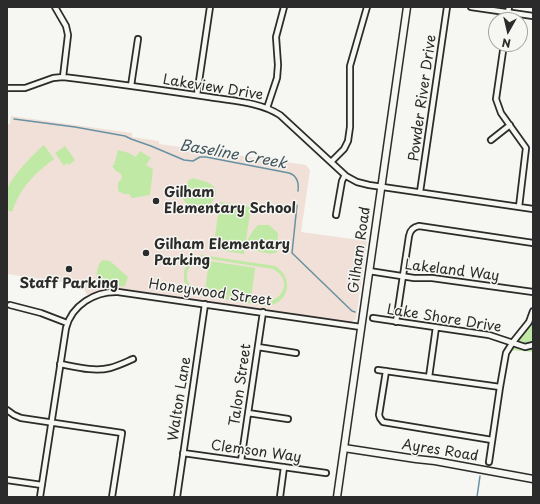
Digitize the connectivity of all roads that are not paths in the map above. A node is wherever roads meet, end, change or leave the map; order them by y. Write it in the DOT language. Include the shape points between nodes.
graph roads {
  1 [pos="56,7"];
  2 [pos="210,7"];
  3 [pos="284,7"];
  4 [pos="367,7"];
  5 [pos="407,7"];
  6 [pos="447,7"];
  7 [pos="471,7"];
  8 [pos="509,10"];
  9 [pos="533,16"];
  10 [pos="138,39"];
  11 [pos="503,52"];
  12 [pos="63,77"];
  13 [pos="131,86"];
  14 [pos="7,88"];
  15 [pos="197,95"];
  16 [pos="267,108"];
  17 [pos="510,125"];
  18 [pos="491,140"];
  19 [pos="331,162"];
  20 [pos="345,175"];
  21 [pos="382,187"];
  22 [pos="420,192"];
  23 [pos="519,207"];
  24 [pos="533,209"];
  25 [pos="336,215"];
  26 [pos="533,243"];
  27 [pos="369,271"];
  28 [pos="402,276"];
  29 [pos="533,292"];
  30 [pos="205,304"];
  31 [pos="10,305"];
  32 [pos="533,311"];
  33 [pos="263,312"];
  34 [pos="373,318"];
  35 [pos="396,322"];
  36 [pos="67,323"];
  37 [pos="361,327"];
  38 [pos="436,327"];
  39 [pos="513,342"];
  40 [pos="533,345"];
  41 [pos="258,347"];
  42 [pos="296,353"];
  43 [pos="133,359"];
  44 [pos="60,364"];
  45 [pos="378,370"];
  46 [pos="386,371"];
  47 [pos="429,377"];
  48 [pos="500,387"];
  49 [pos="7,410"];
  50 [pos="248,413"];
  51 [pos="288,419"];
  52 [pos="52,423"];
  53 [pos="492,440"];
  54 [pos="344,448"];
  55 [pos="183,453"];
  56 [pos="241,461"];
  57 [pos="489,462"];
  58 [pos="284,467"];
  59 [pos="326,473"];
  60 [pos="533,479"];
  61 [pos="7,480"];
  62 [pos="42,485"];
  63 [pos="40,497"];
  64 [pos="112,497"];
  65 [pos="177,497"];
  66 [pos="280,497"];
  67 [pos="337,497"];
  1 -- 12 [label="street" via="68,35"];
  2 -- 15 [label="street"];
  3 -- 16 [label="street" via="276,37 278,73"];
  4 -- 19 [label="street" via="350,66 349,139"];
  5 -- 21 [label="street, Gilham Road"];
  6 -- 22 [label="street, Powder River Drive"];
  7 -- 8 [label="street"];
  8 -- 9 [label="street"];
  10 -- 13 [label="street"];
  11 -- 17 [label="street" via="496,100"];
  12 -- 13 [label="street, Lakeview Drive"];
  12 -- 14 [label="street, Lakeview Drive" via="25,88"];
  13 -- 15 [label="street, Lakeview Drive"];
  15 -- 16 [label="street, Lakeview Drive"];
  16 -- 19 [label="street, Lakeview Drive" via="280,115"];
  17 -- 18 [label="street"];
  17 -- 23 [label="street" via="526,148"];
  19 -- 20 [label="street, Lakeview Drive"];
  20 -- 21 [label="street, Lakeview Drive" via="357,182"];
  20 -- 25 [label="street"];
  21 -- 22 [label="street, Lakeview Drive"];
  21 -- 27 [label="street, Gilham Road"];
  22 -- 23 [label="street, Lakeview Drive"];
  23 -- 24 [label="street, Lakeview Drive"];
  26 -- 28 [label="street" via="415,227 410,233"];
  27 -- 28 [label="street, Lakeland Way"];
  27 -- 37 [label="street, Gilham Road"];
  28 -- 29 [label="street, Lakeland Way"];
  28 -- 35 [label="street"];
  30 -- 33 [label="street, Honeywood Street"];
  30 -- 36 [label="street, Honeywood Street" via="111,291 85,301"];
  30 -- 55 [label="street, Walton Lane"];
  31 -- 36 [label="street" via="41,312"];
  32 -- 39 [label="street" via="529,322"];
  33 -- 37 [label="street, Honeywood Street"];
  33 -- 41 [label="street, Talon Street"];
  34 -- 35 [label="street, Lake Shore Drive"];
  35 -- 38 [label="street, Lake Shore Drive"];
  36 -- 44 [label="street, Honeywood Street"];
  37 -- 54 [label="street, Gilham Road"];
  38 -- 39 [label="street, Lake Shore Drive" via="489,335"];
  38 -- 47 [label="street"];
  39 -- 40 [label="street, Lake Shore Drive" via="525,347"];
  39 -- 48 [label="street" via="506,353"];
  41 -- 42 [label="street"];
  41 -- 50 [label="street, Talon Street"];
  43 -- 44 [label="street" via="104,369"];
  44 -- 52 [label="street, Honeywood Street"];
  45 -- 46 [label="street"];
  46 -- 47 [label="street"];
  46 -- 53 [label="street" via="380,414 383,422"];
  47 -- 48 [label="street"];
  48 -- 53 [label="street"];
  49 -- 52 [label="street" via="21,418"];
  50 -- 51 [label="street"];
  50 -- 56 [label="street, Talon Street"];
  52 -- 62 [label="street, Honeywood Street"];
  52 -- 64 [label="street" via="122,433"];
  53 -- 57 [label="street"];
  54 -- 60 [label="street, Ayres Road" via="449,463"];
  54 -- 67 [label="street, Gilham Road"];
  55 -- 56 [label="street, Clemson Way"];
  55 -- 65 [label="street, Walton Lane"];
  56 -- 58 [label="street, Clemson Way"];
  58 -- 59 [label="street, Clemson Way"];
  58 -- 66 [label="street"];
  61 -- 62 [label="street"];
  62 -- 63 [label="street, Honeywood Street"];
}
